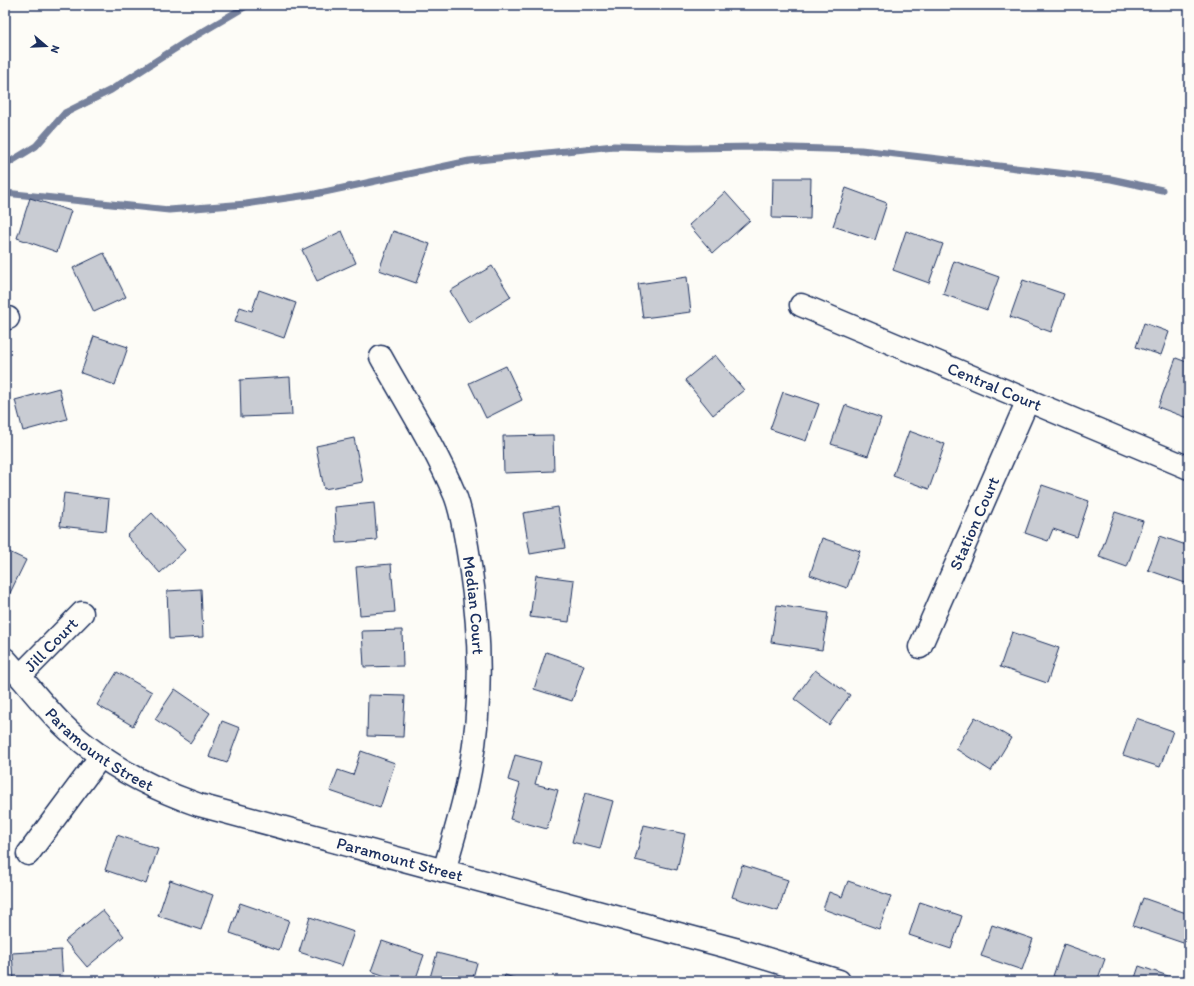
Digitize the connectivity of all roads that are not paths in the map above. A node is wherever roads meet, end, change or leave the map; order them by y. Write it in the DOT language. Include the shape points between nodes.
graph roads {
  1 [pos="800,305"];
  2 [pos="381,357"];
  3 [pos="1028,400"];
  4 [pos="1189,468"];
  5 [pos="82,613"];
  6 [pos="920,646"];
  7 [pos="5,659"];
  8 [pos="20,676"];
  9 [pos="100,756"];
  10 [pos="28,854"];
  11 [pos="444,871"];
  12 [pos="839,981"];
  1 -- 3 [label="street, Central Court"];
  2 -- 11 [label="street, Median Court" via="426,436 456,497 478,616 477,727 467,786"];
  3 -- 4 [label="street, Central Court"];
  3 -- 6 [label="street, Station Court"];
  5 -- 8 [label="street, Jill Court"];
  7 -- 8 [label="street, Paramount Street"];
  8 -- 9 [label="street, Paramount Street" via="62,724"];
  9 -- 10 [label="street"];
  9 -- 11 [label="street, Paramount Street" via="147,785 199,805"];
  11 -- 12 [label="street, Paramount Street"];
}
